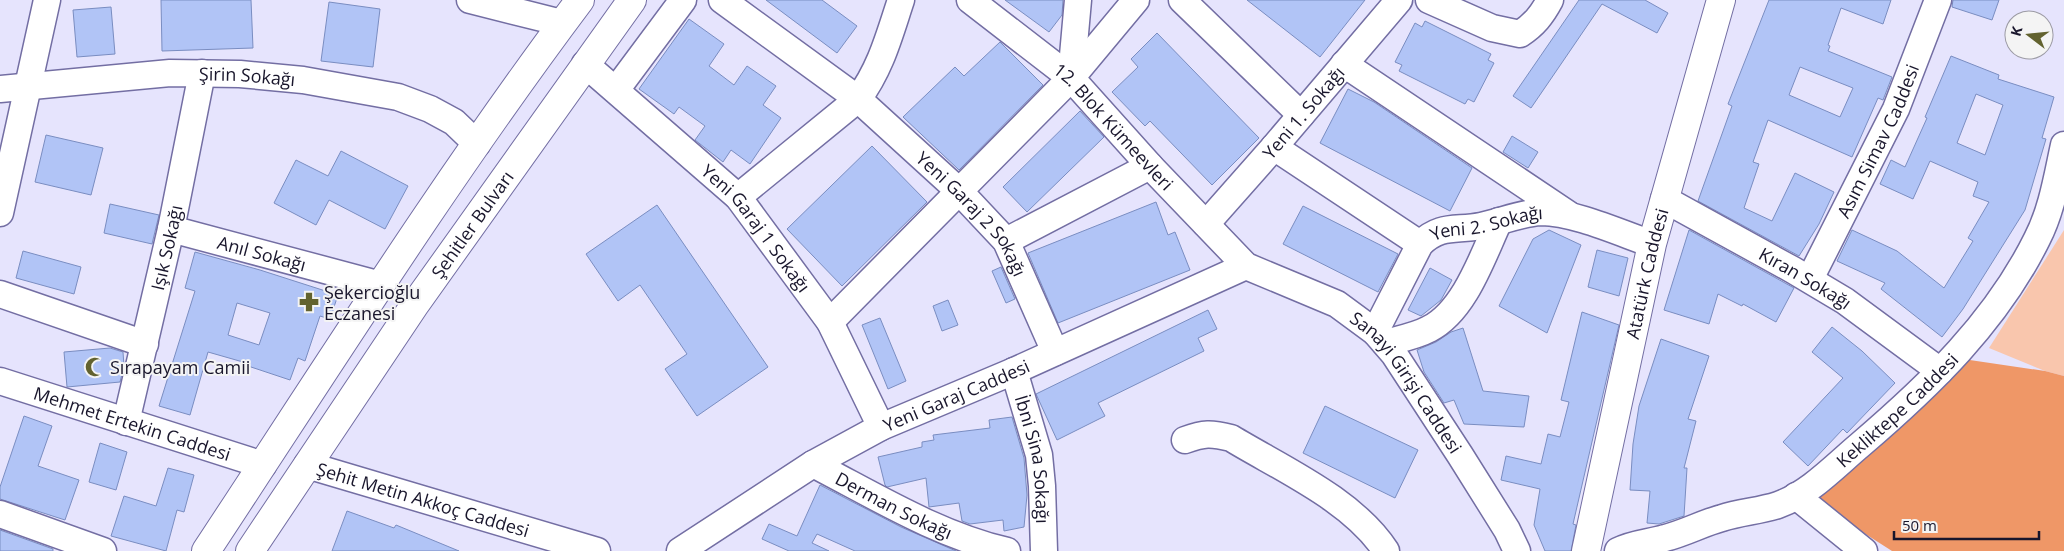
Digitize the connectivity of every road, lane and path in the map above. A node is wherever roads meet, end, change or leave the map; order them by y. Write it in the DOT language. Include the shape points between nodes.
graph roads {
  1 [pos="48,0"];
  2 [pos="470,0"];
  3 [pos="580,0"];
  4 [pos="632,0"];
  5 [pos="683,0"];
  6 [pos="722,0"];
  7 [pos="901,0"];
  8 [pos="970,0"];
  9 [pos="1078,0"];
  10 [pos="1136,0"];
  11 [pos="1182,0"];
  12 [pos="1399,0"];
  13 [pos="1429,0"];
  14 [pos="1550,0"];
  15 [pos="1721,0"];
  16 [pos="1938,0"];
  17 [pos="562,23"];
  18 [pos="585,64"];
  19 [pos="1344,64"];
  20 [pos="202,72"];
  21 [pos="1071,78"];
  22 [pos="28,86"];
  23 [pos="0,89"];
  24 [pos="616,90"];
  25 [pos="858,99"];
  26 [pos="1301,115"];
  27 [pos="477,144"];
  28 [pos="2064,145"];
  29 [pos="1274,148"];
  30 [pos="1150,166"];
  31 [pos="2059,189"];
  32 [pos="959,192"];
  33 [pos="738,197"];
  34 [pos="1664,199"];
  35 [pos="0,213"];
  36 [pos="1570,216"];
  37 [pos="1498,221"];
  38 [pos="1206,224"];
  39 [pos="171,229"];
  40 [pos="1006,242"];
  41 [pos="1420,244"];
  42 [pos="1652,244"];
  43 [pos="1246,266"];
  44 [pos="1810,280"];
  45 [pos="381,285"];
  46 [pos="0,294"];
  47 [pos="830,322"];
  48 [pos="1380,338"];
  49 [pos="144,344"];
  50 [pos="1055,352"];
  51 [pos="1940,370"];
  52 [pos="1014,371"];
  53 [pos="0,382"];
  54 [pos="126,422"];
  55 [pos="881,427"];
  56 [pos="1185,440"];
  57 [pos="813,464"];
  58 [pos="263,465"];
  59 [pos="307,465"];
  60 [pos="1796,496"];
  61 [pos="0,514"];
  62 [pos="528,542"];
  63 [pos="103,551"];
  64 [pos="206,551"];
  65 [pos="250,551"];
  66 [pos="598,551"];
  67 [pos="680,551"];
  68 [pos="1007,551"];
  69 [pos="1044,551"];
  70 [pos="1386,551"];
  71 [pos="1517,551"];
  72 [pos="1586,551"];
  73 [pos="1618,551"];
  74 [pos="1864,551"];
  1 -- 22 [label="street"];
  2 -- 17 [label="street"];
  3 -- 17 [label="main road"];
  4 -- 18 [label="main road, Şehitler Bulvarı"];
  5 -- 24 [label="street"];
  6 -- 25 [label="street, Yeni Garaj 2 Sokağı"];
  7 -- 25 [label="street" via="881,62"];
  8 -- 21 [label="street, 12. Blok Kümeevleri"];
  9 -- 21 [label="street"];
  10 -- 21 [label="street"];
  11 -- 26 [label="street"];
  12 -- 19 [label="street, Yeni 1. Sokağı"];
  13 -- 14 [label="street" via="1492,28 1520,34 1532,27"];
  15 -- 34 [label="main road, Atatürk Caddesi"];
  16 -- 44 [label="street, Asım Simav Caddesi" via="1896,108"];
  17 -- 27 [label="main road"];
  18 -- 24 [label="street, Yeni Garaj 1 Sokağı"];
  18 -- 59 [label="main road, Şehitler Bulvarı" via="416,302"];
  19 -- 26 [label="street, Yeni 1. Sokağı"];
  19 -- 36 [label="street"];
  20 -- 22 [label="street, Şirin Sokağı"];
  20 -- 27 [label="street, Şirin Sokağı" via="303,80 398,97 430,108 454,122"];
  20 -- 39 [label="street, Işık Sokağı"];
  21 -- 30 [label="street, 12. Blok Kümeevleri"];
  21 -- 32 [label="street"];
  22 -- 23 [label="street, Şirin Sokağı"];
  22 -- 35 [label="street"];
  24 -- 33 [label="street, Yeni Garaj 1 Sokağı"];
  25 -- 32 [label="street, Yeni Garaj 2 Sokağı"];
  25 -- 33 [label="street"];
  26 -- 29 [label="street, Yeni 1. Sokağı"];
  27 -- 45 [label="main road"];
  28 -- 31 [label="street, Kekliktepe Caddesi"];
  29 -- 38 [label="street, Yeni 1. Sokağı"];
  29 -- 41 [label="street"];
  30 -- 38 [label="street, 12. Blok Kümeevleri"];
  30 -- 40 [label="street"];
  31 -- 51 [label="street, Kekliktepe Caddesi" via="2038,238 2006,292 1963,347"];
  32 -- 40 [label="street, Yeni Garaj 2 Sokağı"];
  32 -- 47 [label="street"];
  33 -- 47 [label="street, Yeni Garaj 1 Sokağı"];
  34 -- 42 [label="main road, Atatürk Caddesi"];
  34 -- 44 [label="street, Kıran Sokağı"];
  36 -- 37 [label="street, Yeni 2. Sokağı" via="1540,212"];
  36 -- 42 [label="street, Yeni 2. Sokağı"];
  37 -- 41 [label="street, Yeni 2. Sokağı" via="1438,231"];
  37 -- 48 [label="street" via="1469,286 1443,320 1430,329"];
  38 -- 43 [label="street, 12. Blok Kümeevleri"];
  39 -- 45 [label="street, Anıl Sokağı"];
  39 -- 49 [label="street, Işık Sokağı"];
  40 -- 50 [label="street, Yeni Garaj 2 Sokağı"];
  41 -- 48 [label="street, Yeni 2. Sokağı"];
  42 -- 72 [label="main road, Atatürk Caddesi"];
  43 -- 48 [label="street, Sanayi Girişi Caddesi" via="1337,304"];
  43 -- 50 [label="street, Yeni Garaj Caddesi"];
  44 -- 51 [label="street, Kıran Sokağı" via="1845,301"];
  45 -- 58 [label="main road"];
  46 -- 49 [label="street"];
  47 -- 55 [label="street, Yeni Garaj 1 Sokağı"];
  48 -- 71 [label="street, Sanayi Girişi Caddesi" via="1478,483"];
  49 -- 54 [label="street, Işık Sokağı"];
  50 -- 52 [label="street, Yeni Garaj Caddesi"];
  51 -- 60 [label="street, Kekliktepe Caddesi" via="1890,419"];
  52 -- 55 [label="street, Yeni Garaj Caddesi"];
  52 -- 69 [label="street, İbni Sina Sokağı" via="1038,455"];
  53 -- 54 [label="street, Mehmet Ertekin Caddesi"];
  54 -- 58 [label="street, Mehmet Ertekin Caddesi"];
  55 -- 57 [label="street, Yeni Garaj Caddesi"];
  56 -- 70 [label="street" via="1208,434 1231,438 1355,515 1375,534"];
  57 -- 67 [label="street, Yeni Garaj Caddesi"];
  57 -- 68 [label="street, Derman Sokağı" via="946,531"];
  58 -- 64 [label="main road"];
  59 -- 62 [label="street, Şehit Metin Akkoç Caddesi"];
  59 -- 65 [label="main road, Şehitler Bulvarı"];
  60 -- 73 [label="street, Kekliktepe Caddesi" via="1778,505 1723,517 1676,535 1640,542"];
  60 -- 74 [label="street"];
  61 -- 63 [label="street"];
  62 -- 66 [label="street, Şehit Metin Akkoç Caddesi"];
}
